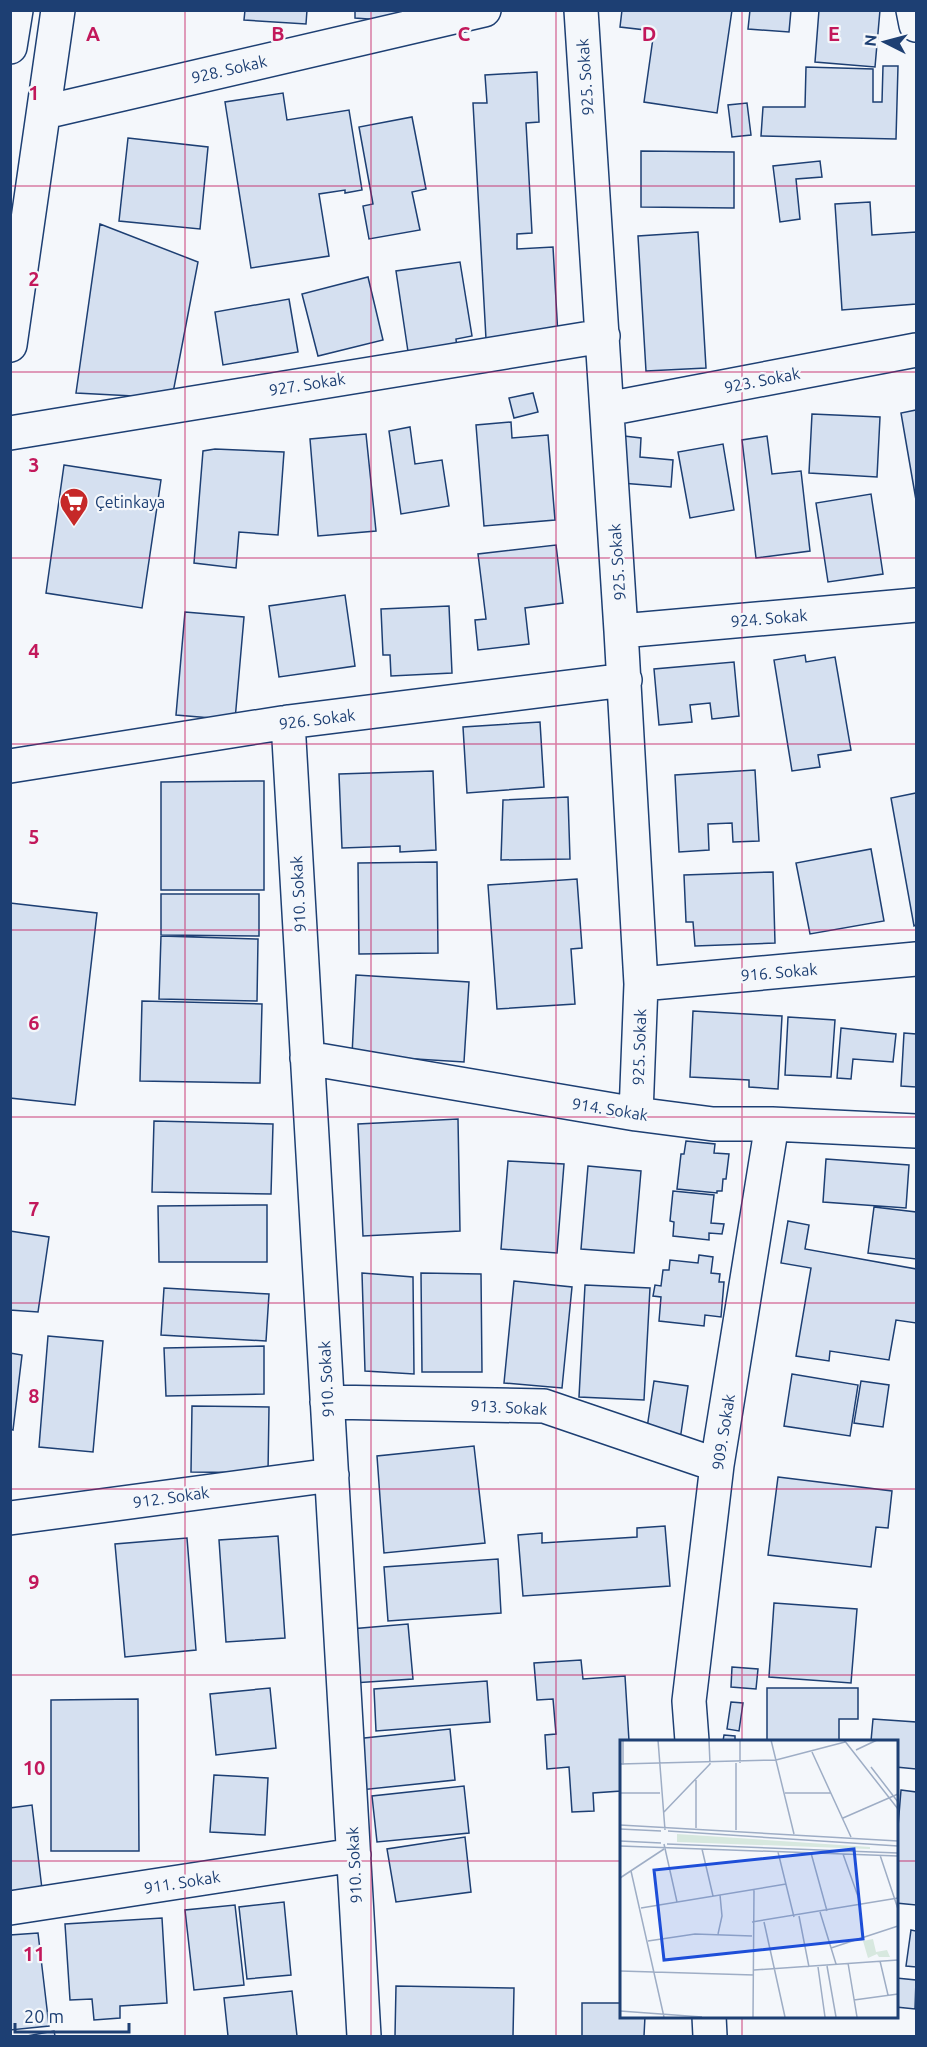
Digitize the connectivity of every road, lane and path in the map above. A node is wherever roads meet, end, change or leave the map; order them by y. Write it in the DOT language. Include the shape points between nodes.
graph roads {
  1 [pos="16,10"];
  2 [pos="58,10"];
  3 [pos="484,10"];
  4 [pos="581,10"];
  5 [pos="913,10"];
  6 [pos="916,25"];
  7 [pos="10,47"];
  8 [pos="45,112"];
  9 [pos="603,336"];
  10 [pos="10,345"];
  11 [pos="916,350"];
  12 [pos="607,410"];
  13 [pos="10,433"];
  14 [pos="916,605"];
  15 [pos="621,631"];
  16 [pos="624,680"];
  17 [pos="288,722"];
  18 [pos="10,766"];
  19 [pos="916,959"];
  20 [pos="641,984"];
  21 [pos="307,1058"];
  22 [pos="636,1114"];
  23 [pos="772,1124"];
  24 [pos="916,1131"];
  25 [pos="327,1402"];
  26 [pos="717,1465"];
  27 [pos="332,1475"];
  28 [pos="10,1518"];
  29 [pos="692,1740"];
  30 [pos="354,1855"];
  31 [pos="10,1908"];
  32 [pos="709,2017"];
  33 [pos="364,2037"];
  34 [pos="710,2037"];
  1 -- 7 [label="main road"];
  2 -- 8 [label="main road"];
  3 -- 8 [label="main road, 928. Sokak"];
  4 -- 9 [label="main road, 925. Sokak"];
  5 -- 6 [label="main road"];
  8 -- 10 [label="main road"];
  9 -- 12 [label="main road, 925. Sokak"];
  9 -- 13 [label="main road, 927. Sokak"];
  11 -- 12 [label="main road, 923. Sokak"];
  12 -- 15 [label="main road, 925. Sokak"];
  14 -- 15 [label="main road, 924. Sokak"];
  15 -- 16 [label="main road, 925. Sokak"];
  16 -- 17 [label="main road, 926. Sokak"];
  16 -- 20 [label="main road, 925. Sokak"];
  17 -- 18 [label="main road, 926. Sokak"];
  17 -- 21 [label="main road, 910. Sokak"];
  19 -- 20 [label="main road, 916. Sokak"];
  20 -- 22 [label="main road, 925. Sokak"];
  21 -- 22 [label="main road, 914. Sokak"];
  21 -- 25 [label="main road, 910. Sokak"];
  22 -- 23 [label="main road, 914. Sokak" via="713,1124"];
  23 -- 24 [label="main road, 914. Sokak"];
  23 -- 26 [label="main road, 909. Sokak"];
  25 -- 26 [label="main road, 913. Sokak" via="544,1406"];
  25 -- 27 [label="main road, 910. Sokak"];
  26 -- 29 [label="main road, 909. Sokak" via="689,1701"];
  27 -- 28 [label="main road, 912. Sokak"];
  27 -- 30 [label="main road, 910. Sokak"];
  30 -- 31 [label="main road, 911. Sokak"];
  30 -- 33 [label="main road, 910. Sokak"];
  32 -- 34 [label="main road"];
}
